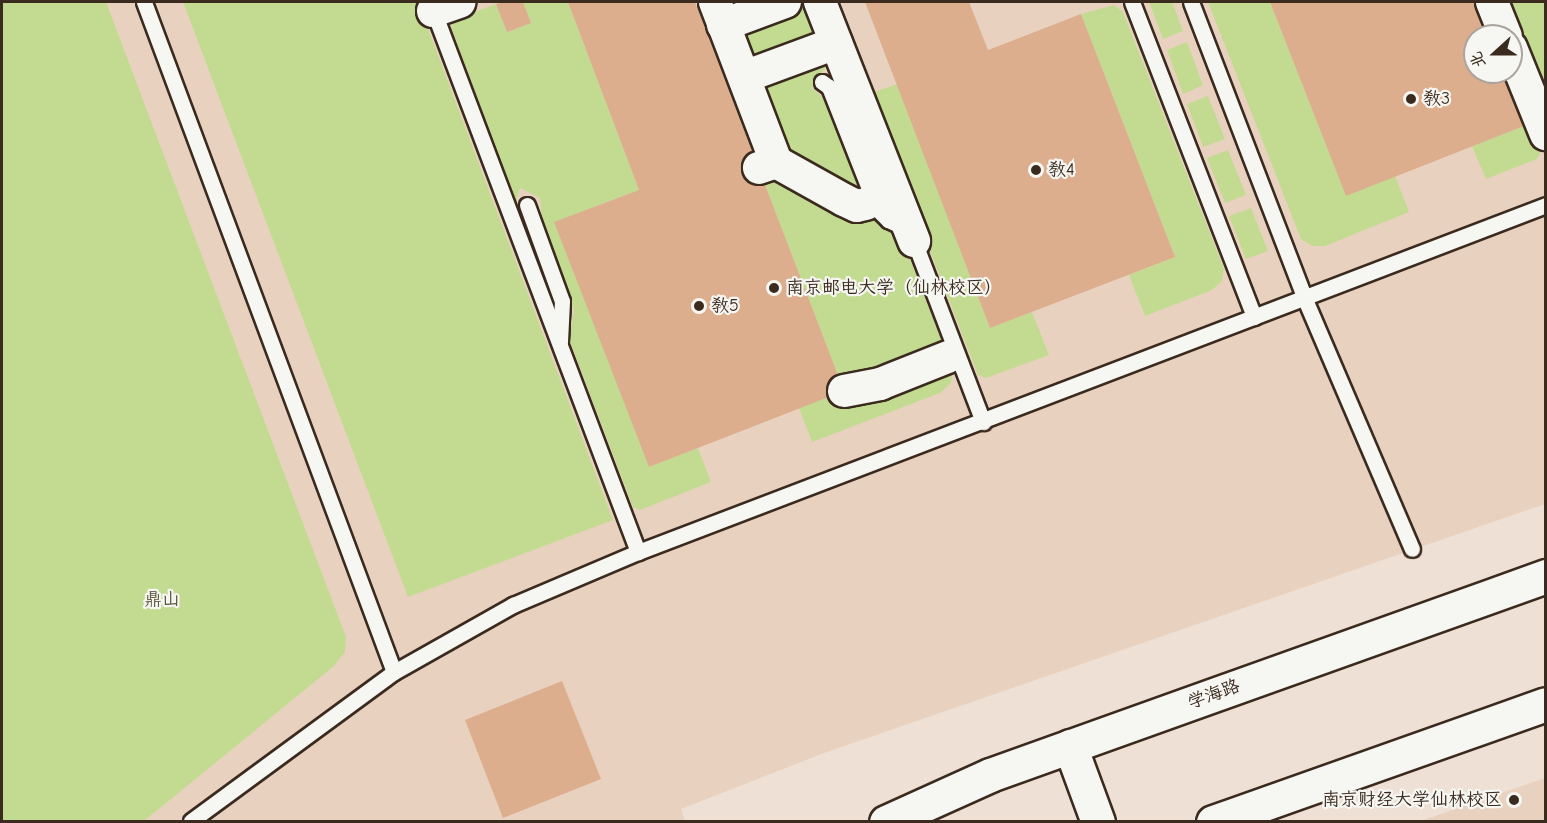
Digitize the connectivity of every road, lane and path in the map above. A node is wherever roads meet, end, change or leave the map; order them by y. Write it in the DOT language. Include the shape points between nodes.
graph roads {
  1 [pos="144,2"];
  2 [pos="785,2"];
  3 [pos="820,2"];
  4 [pos="1132,2"];
  5 [pos="1191,2"];
  6 [pos="1492,2"];
  7 [pos="441,5"];
  8 [pos="719,13"];
  9 [pos="1501,24"];
  10 [pos="836,43"];
  11 [pos="744,77"];
  12 [pos="1523,78"];
  13 [pos="822,82"];
  14 [pos="1545,134"];
  15 [pos="866,204"];
  16 [pos="527,205"];
  17 [pos="1545,205"];
  18 [pos="914,241"];
  19 [pos="1304,297"];
  20 [pos="1254,317"];
  21 [pos="561,348"];
  22 [pos="948,357"];
  23 [pos="844,391"];
  24 [pos="983,422"];
  25 [pos="1412,549"];
  26 [pos="638,552"];
  27 [pos="1545,576"];
  28 [pos="394,672"];
  29 [pos="1545,704"];
  30 [pos="1070,746"];
  31 [pos="191,821"];
  32 [pos="886,822"];
  33 [pos="1098,822"];
  34 [pos="1213,822"];
  1 -- 28 [label="lane"];
  2 -- 8 [label="street"];
  3 -- 10 [label="street"];
  4 -- 20 [label="lane"];
  5 -- 19 [label="lane"];
  6 -- 9 [label="street"];
  7 -- 21 [label="lane"];
  8 -- 11 [label="street"];
  10 -- 11 [label="street"];
  10 -- 18 [label="street"];
  11 -- 15 [label="street" via="767,165 857,206"];
  12 -- 14 [label="street"];
  13 -- 18 [label="lane" via="829,87 877,209 903,227"];
  16 -- 21 [label="lane" via="562,301"];
  17 -- 19 [label="lane"];
  18 -- 24 [label="lane"];
  19 -- 20 [label="lane"];
  19 -- 25 [label="lane"];
  20 -- 24 [label="lane"];
  21 -- 26 [label="lane"];
  22 -- 23 [label="street" via="880,384"];
  24 -- 26 [label="lane"];
  26 -- 28 [label="lane" via="513,606"];
  27 -- 30 [label="main road, 学海路"];
  28 -- 31 [label="lane"];
  29 -- 34 [label="main road"];
  30 -- 32 [label="main road, 学海路" via="990,775"];
  30 -- 33 [label="main road"];
}
